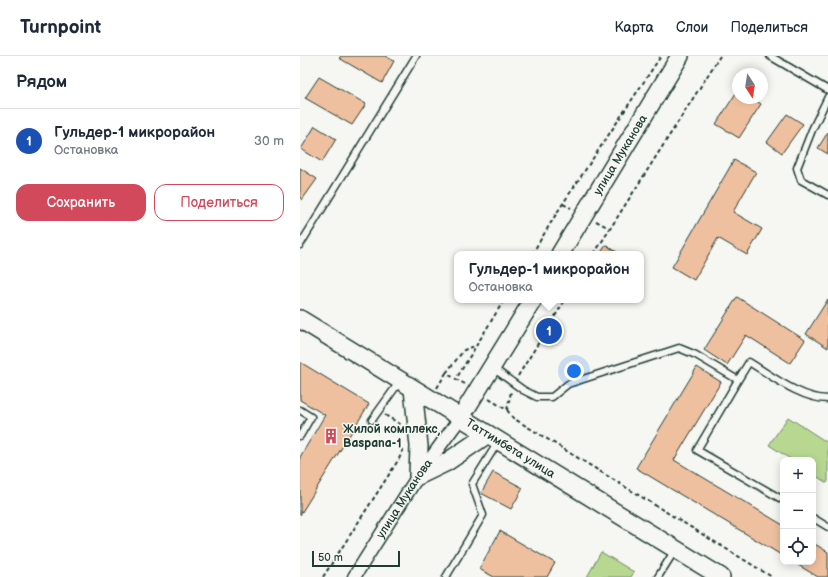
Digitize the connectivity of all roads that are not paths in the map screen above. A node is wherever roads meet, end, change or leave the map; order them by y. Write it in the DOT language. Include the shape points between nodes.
graph roads {
  1 [pos="416,56"];
  2 [pos="680,56"];
  3 [pos="770,56"];
  4 [pos="828,90"];
  5 [pos="828,97"];
  6 [pos="821,111"];
  7 [pos="828,115"];
  8 [pos="828,196"];
  9 [pos="300,245"];
  10 [pos="562,251"];
  11 [pos="530,303"];
  12 [pos="300,319"];
  13 [pos="492,367"];
  14 [pos="738,380"];
  15 [pos="406,385"];
  16 [pos="828,399"];
  17 [pos="300,410"];
  18 [pos="461,417"];
  19 [pos="372,420"];
  20 [pos="300,436"];
  21 [pos="493,437"];
  22 [pos="418,476"];
  23 [pos="780,498"];
  24 [pos="816,520"];
  25 [pos="828,527"];
  26 [pos="676,550"];
  27 [pos="354,577"];
  28 [pos="446,577"];
  29 [pos="658,577"];
  30 [pos="721,577"];
  1 -- 9 [label="lane"];
  2 -- 10 [label="main road, улица Муканова"];
  3 -- 4 [label="lane"];
  5 -- 6 [label="lane"];
  6 -- 7 [label="lane"];
  6 -- 8 [label="lane" via="797,168 801,180"];
  11 -- 13 [label="main road, улица Муканова"];
  12 -- 15 [label="main road, Таттимбета улица"];
  13 -- 14 [label="lane" via="536,397 552,397 568,384 679,348"];
  13 -- 18 [label="main road, улица Муканова"];
  14 -- 16 [label="lane" via="749,362 801,393"];
  14 -- 23 [label="lane" via="697,450"];
  15 -- 18 [label="main road, Таттимбета улица"];
  15 -- 19 [label="lane"];
  15 -- 22 [label="main road" via="419,446"];
  17 -- 20 [label="lane" via="311,417"];
  18 -- 21 [label="main road, Таттимбета улица"];
  18 -- 22 [label="street, улица Муканова"];
  21 -- 22 [label="main road"];
  21 -- 26 [label="main road, Таттимбета улица"];
  21 -- 28 [label="lane" via="472,484 483,515"];
  22 -- 27 [label="street, улица Муканова"];
  24 -- 25 [label="lane"];
  26 -- 29 [label="lane"];
  26 -- 30 [label="main road, Таттимбета улица"];
}
